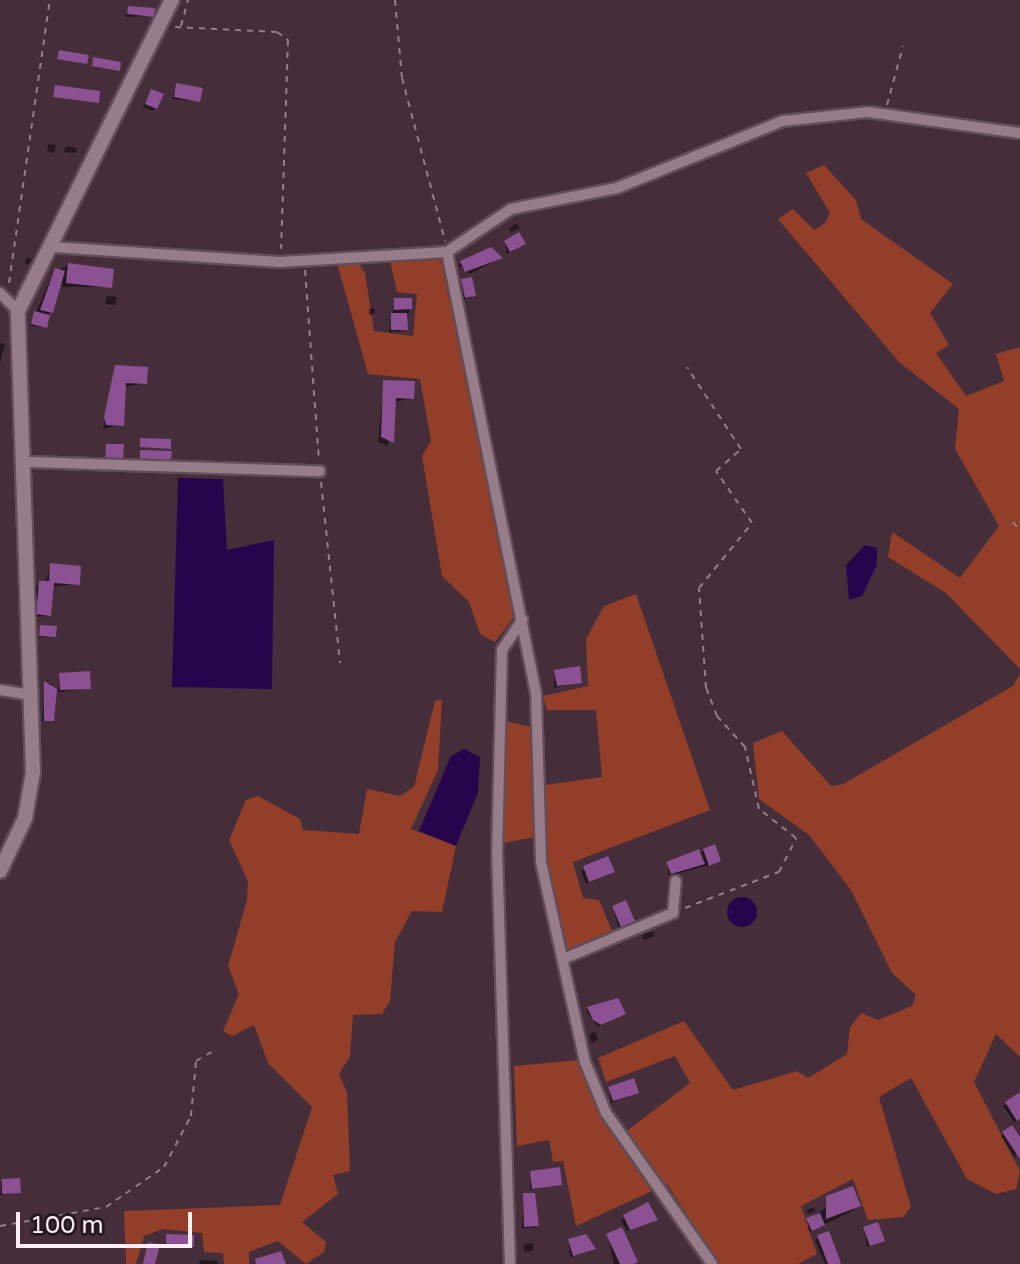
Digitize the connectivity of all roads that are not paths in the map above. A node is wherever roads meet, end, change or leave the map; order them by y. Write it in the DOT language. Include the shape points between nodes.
graph roads {
  1 [pos="172,0"];
  2 [pos="1020,133"];
  3 [pos="52,247"];
  4 [pos="447,252"];
  5 [pos="2,295"];
  6 [pos="18,311"];
  7 [pos="26,462"];
  8 [pos="320,471"];
  9 [pos="523,619"];
  10 [pos="0,690"];
  11 [pos="31,695"];
  12 [pos="0,871"];
  13 [pos="676,881"];
  14 [pos="563,959"];
  15 [pos="510,1264"];
  16 [pos="712,1264"];
  1 -- 3 [label="street"];
  2 -- 4 [label="street" via="884,114 830,115 745,132 617,188 511,209"];
  3 -- 4 [label="street" via="280,262"];
  3 -- 6 [label="street"];
  4 -- 9 [label="street" via="508,575"];
  5 -- 6 [label="street"];
  6 -- 7 [label="street"];
  7 -- 8 [label="street"];
  7 -- 11 [label="street"];
  9 -- 14 [label="street" via="536,693 541,862"];
  9 -- 15 [label="street" via="502,650 497,855"];
  10 -- 11 [label="street"];
  11 -- 12 [label="street" via="32,796"];
  13 -- 14 [label="street" via="673,913"];
  14 -- 16 [label="street" via="596,1094"];
}
